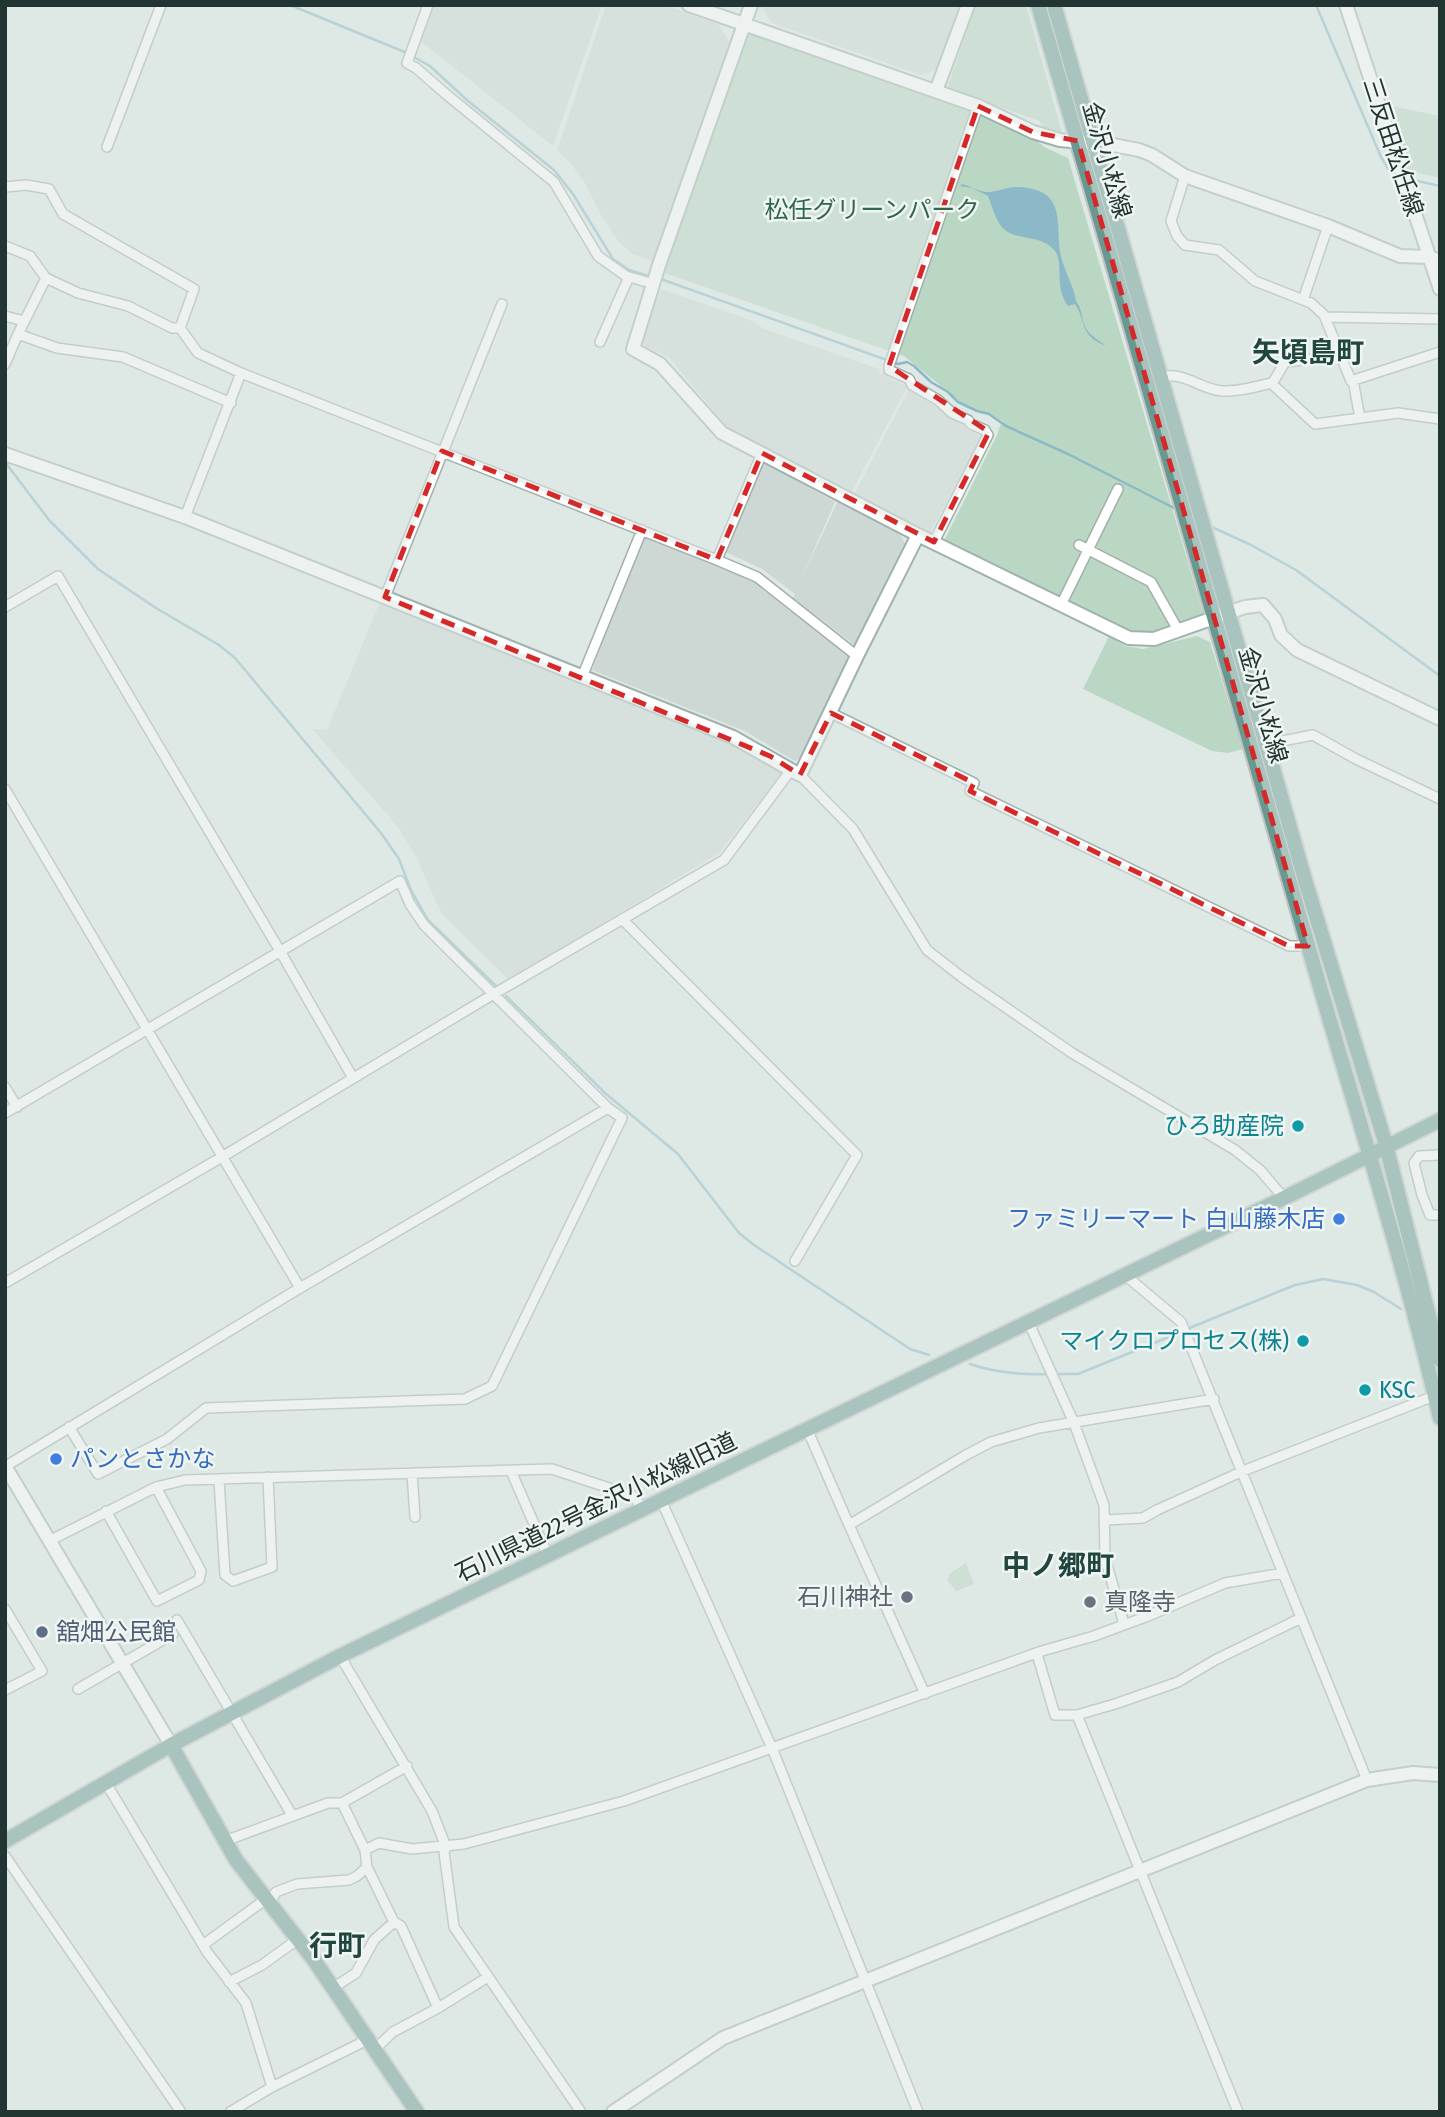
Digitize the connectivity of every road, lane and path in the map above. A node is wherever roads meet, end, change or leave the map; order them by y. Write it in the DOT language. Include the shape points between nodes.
graph roads {
  1 [pos="161,5"];
  2 [pos="428,5"];
  3 [pos="689,5"];
  4 [pos="751,5"];
  5 [pos="968,5"];
  6 [pos="1038,5"];
  7 [pos="1054,5"];
  8 [pos="1346,5"];
  9 [pos="744,24"];
  10 [pos="936,91"];
  11 [pos="978,106"];
  12 [pos="1086,143"];
  13 [pos="107,148"];
  14 [pos="1185,176"];
  15 [pos="5,187"];
  16 [pos="1328,226"];
  17 [pos="5,246"];
  18 [pos="1434,259"];
  19 [pos="629,277"];
  20 [pos="46,278"];
  21 [pos="655,279"];
  22 [pos="1440,289"];
  23 [pos="1303,300"];
  24 [pos="502,304"];
  25 [pos="5,316"];
  26 [pos="1325,317"];
  27 [pos="1440,319"];
  28 [pos="24,321"];
  29 [pos="180,328"];
  30 [pos="18,334"];
  31 [pos="600,342"];
  32 [pos="1440,352"];
  33 [pos="1341,356"];
  34 [pos="5,364"];
  35 [pos="241,373"];
  36 [pos="1159,377"];
  37 [pos="1353,380"];
  38 [pos="1272,384"];
  39 [pos="231,403"];
  40 [pos="1360,418"];
  41 [pos="1440,419"];
  42 [pos="443,451"];
  43 [pos="762,453"];
  44 [pos="5,454"];
  45 [pos="1118,489"];
  46 [pos="185,517"];
  47 [pos="642,530"];
  48 [pos="918,535"];
  49 [pos="934,542"];
  50 [pos="1079,545"];
  51 [pos="1088,549"];
  52 [pos="717,560"];
  53 [pos="385,597"];
  54 [pos="1061,605"];
  55 [pos="5,607"];
  56 [pos="1221,616"];
  57 [pos="1178,630"];
  58 [pos="857,656"];
  59 [pos="582,677"];
  60 [pos="831,713"];
  61 [pos="1440,719"];
  62 [pos="1267,744"];
  63 [pos="796,772"];
  64 [pos="5,789"];
  65 [pos="1440,799"];
  66 [pos="622,919"];
  67 [pos="1308,946"];
  68 [pos="280,951"];
  69 [pos="492,995"];
  70 [pos="149,1030"];
  71 [pos="353,1078"];
  72 [pos="5,1087"];
  73 [pos="17,1107"];
  74 [pos="608,1108"];
  75 [pos="5,1113"];
  76 [pos="1440,1120"];
  77 [pos="1386,1145"];
  78 [pos="1370,1154"];
  79 [pos="1440,1155"];
  80 [pos="222,1157"];
  81 [pos="1284,1198"];
  82 [pos="1440,1215"];
  83 [pos="795,1261"];
  84 [pos="1125,1275"];
  85 [pos="5,1283"];
  86 [pos="300,1288"];
  87 [pos="1028,1321"];
  88 [pos="1440,1360"];
  89 [pos="1437,1395"];
  90 [pos="1214,1399"];
  91 [pos="1440,1418"];
  92 [pos="1074,1423"];
  93 [pos="69,1427"];
  94 [pos="807,1429"];
  95 [pos="5,1466"];
  96 [pos="512,1471"];
  97 [pos="1243,1471"];
  98 [pos="412,1473"];
  99 [pos="268,1477"];
  100 [pos="219,1480"];
  101 [pos="156,1487"];
  102 [pos="11,1488"];
  103 [pos="661,1500"];
  104 [pos="643,1509"];
  105 [pos="106,1511"];
  106 [pos="415,1517"];
  107 [pos="1106,1520"];
  108 [pos="849,1525"];
  109 [pos="51,1541"];
  110 [pos="548,1556"];
  111 [pos="1283,1573"];
  112 [pos="5,1609"];
  113 [pos="1301,1618"];
  114 [pos="177,1620"];
  115 [pos="1124,1624"];
  116 [pos="173,1634"];
  117 [pos="1037,1654"];
  118 [pos="340,1656"];
  119 [pos="122,1663"];
  120 [pos="78,1689"];
  121 [pos="5,1690"];
  122 [pos="925,1694"];
  123 [pos="231,1713"];
  124 [pos="1077,1715"];
  125 [pos="172,1745"];
  126 [pos="772,1748"];
  127 [pos="407,1766"];
  128 [pos="1440,1775"];
  129 [pos="1367,1780"];
  130 [pos="106,1783"];
  131 [pos="342,1803"];
  132 [pos="292,1815"];
  133 [pos="225,1841"];
  134 [pos="5,1842"];
  135 [pos="446,1847"];
  136 [pos="365,1850"];
  137 [pos="5,1856"];
  138 [pos="367,1867"];
  139 [pos="1140,1870"];
  140 [pos="268,1901"];
  141 [pos="394,1922"];
  142 [pos="298,1939"];
  143 [pos="203,1945"];
  144 [pos="488,1977"];
  145 [pos="866,1980"];
  146 [pos="229,1982"];
  147 [pos="333,1988"];
  148 [pos="438,2008"];
  149 [pos="372,2044"];
  150 [pos="272,2087"];
  151 [pos="181,2112"];
  152 [pos="230,2112"];
  153 [pos="417,2112"];
  154 [pos="581,2112"];
  155 [pos="614,2112"];
  156 [pos="918,2112"];
  157 [pos="1238,2112"];
  1 -- 13 [label="street"];
  2 -- 19 [label="street" via="407,63 554,182 598,256"];
  3 -- 9 [label="street"];
  4 -- 9 [label="street"];
  5 -- 10 [label="street"];
  6 -- 12 [label="main road, 金沢小松線"];
  7 -- 12 [label="main road, 金沢小松線"];
  8 -- 18 [label="street, 三反田松任線"];
  9 -- 10 [label="street"];
  9 -- 21 [label="street"];
  10 -- 11 [label="street"];
  11 -- 12 [label="street" via="1033,132"];
  11 -- 49 [label="street" via="889,365 889,370 988,435"];
  12 -- 14 [label="street" via="1139,150"];
  12 -- 36 [label="main road, 金沢小松線" via="1127,258"];
  12 -- 56 [label="main road, 金沢小松線"];
  14 -- 16 [label="street"];
  14 -- 23 [label="street" via="1171,221 1185,245 1219,250 1255,281"];
  15 -- 29 [label="street" via="49,190 63,214 194,289"];
  16 -- 18 [label="street" via="1400,256"];
  16 -- 23 [label="street"];
  17 -- 20 [label="street" via="30,256"];
  18 -- 22 [label="street, 三反田松任線"];
  19 -- 21 [label="street"];
  19 -- 31 [label="street"];
  20 -- 28 [label="street"];
  20 -- 29 [label="street"];
  21 -- 43 [label="street" via="633,349 660,364 722,433"];
  23 -- 26 [label="street"];
  24 -- 42 [label="street"];
  25 -- 28 [label="street"];
  26 -- 27 [label="street"];
  26 -- 33 [label="street"];
  28 -- 30 [label="street"];
  29 -- 35 [label="street" via="198,353"];
  30 -- 34 [label="street"];
  30 -- 39 [label="street" via="57,348 123,357"];
  32 -- 37 [label="street"];
  33 -- 37 [label="street"];
  33 -- 38 [label="street" via="1285,362"];
  35 -- 39 [label="street"];
  35 -- 42 [label="street"];
  36 -- 38 [label="street" via="1173,374 1220,391"];
  36 -- 56 [label="main road, 金沢小松線"];
  37 -- 40 [label="street"];
  38 -- 40 [label="street" via="1315,424"];
  39 -- 46 [label="street"];
  40 -- 41 [label="street" via="1398,413"];
  42 -- 47 [label="street"];
  42 -- 53 [label="street"];
  43 -- 48 [label="street"];
  43 -- 52 [label="street"];
  44 -- 46 [label="street"];
  45 -- 51 [label="street"];
  46 -- 53 [label="street"];
  47 -- 52 [label="street"];
  47 -- 59 [label="street"];
  48 -- 49 [label="street"];
  48 -- 58 [label="street"];
  49 -- 54 [label="street"];
  50 -- 51 [label="street"];
  51 -- 54 [label="street"];
  51 -- 57 [label="street" via="1151,582"];
  52 -- 58 [label="street" via="757,577"];
  53 -- 59 [label="street"];
  54 -- 57 [label="street" via="1129,638 1154,639"];
  55 -- 68 [label="street" via="58,576"];
  56 -- 57 [label="street"];
  56 -- 61 [label="street" via="1263,605 1281,635 1297,650"];
  56 -- 62 [label="main road, 金沢小松線"];
  56 -- 67 [label="main road, 金沢小松線"];
  58 -- 60 [label="street"];
  59 -- 63 [label="street" via="733,737"];
  60 -- 63 [label="street"];
  60 -- 67 [label="street" via="974,783 970,791 1289,946"];
  62 -- 65 [label="street" via="1313,736"];
  62 -- 77 [label="main road, 金沢小松線"];
  63 -- 66 [label="street" via="724,860"];
  63 -- 81 [label="street" via="853,829 927,950 1072,1053 1235,1150"];
  64 -- 70 [label="street"];
  66 -- 69 [label="street"];
  66 -- 83 [label="street" via="858,1155"];
  67 -- 78 [label="main road, 金沢小松線"];
  68 -- 69 [label="street" via="400,881 424,925"];
  68 -- 70 [label="street"];
  68 -- 71 [label="street"];
  69 -- 71 [label="street"];
  69 -- 74 [label="street"];
  70 -- 73 [label="street"];
  70 -- 80 [label="street"];
  71 -- 80 [label="street"];
  72 -- 73 [label="street"];
  73 -- 75 [label="street"];
  74 -- 86 [label="street"];
  74 -- 93 [label="street" via="622,1118 492,1386 465,1399 206,1408 167,1439 98,1474"];
  76 -- 77 [label="main road, 石川県道22号金沢小松線旧道"];
  77 -- 78 [label="main road, 石川県道22号金沢小松線旧道"];
  77 -- 88 [label="main road, 金沢小松線"];
  78 -- 81 [label="main road, 石川県道22号金沢小松線旧道"];
  78 -- 89 [label="main road, 金沢小松線"];
  79 -- 82 [label="street" via="1419,1156 1414,1163 1430,1214"];
  80 -- 85 [label="street"];
  80 -- 86 [label="street"];
  81 -- 84 [label="main road, 石川県道22号金沢小松線旧道"];
  84 -- 87 [label="main road, 石川県道22号金沢小松線旧道"];
  84 -- 90 [label="street" via="1181,1322"];
  86 -- 93 [label="street"];
  87 -- 92 [label="street"];
  87 -- 94 [label="main road, 石川県道22号金沢小松線旧道"];
  89 -- 91 [label="main road, 金沢小松線"];
  89 -- 97 [label="street"];
  90 -- 92 [label="street"];
  90 -- 97 [label="street"];
  92 -- 107 [label="street"];
  92 -- 108 [label="street" via="991,1442"];
  93 -- 95 [label="street"];
  94 -- 103 [label="main road, 石川県道22号金沢小松線旧道"];
  94 -- 108 [label="street"];
  95 -- 102 [label="street"];
  96 -- 98 [label="street"];
  96 -- 104 [label="street" via="552,1469 633,1496"];
  96 -- 110 [label="street"];
  97 -- 107 [label="street" via="1143,1518"];
  97 -- 111 [label="street"];
  98 -- 99 [label="street"];
  98 -- 106 [label="street"];
  99 -- 100 [label="street"];
  99 -- 100 [label="street" via="272,1567 233,1581 225,1575"];
  100 -- 101 [label="street" via="185,1480"];
  101 -- 105 [label="street"];
  101 -- 105 [label="street" via="201,1571 199,1580 156,1601"];
  102 -- 109 [label="street"];
  103 -- 104 [label="main road, 石川県道22号金沢小松線旧道"];
  103 -- 126 [label="street"];
  104 -- 110 [label="main road, 石川県道22号金沢小松線旧道"];
  105 -- 109 [label="street"];
  107 -- 115 [label="street" via="1105,1558"];
  108 -- 122 [label="street"];
  109 -- 119 [label="street"];
  110 -- 118 [label="main road, 石川県道22号金沢小松線旧道"];
  111 -- 113 [label="street"];
  111 -- 115 [label="street" via="1225,1583"];
  112 -- 121 [label="street" via="42,1671"];
  113 -- 124 [label="street" via="1178,1682"];
  113 -- 129 [label="street"];
  114 -- 123 [label="street"];
  115 -- 117 [label="street"];
  116 -- 119 [label="street"];
  117 -- 122 [label="street"];
  117 -- 124 [label="street" via="1055,1715"];
  118 -- 123 [label="main road, 石川県道22号金沢小松線旧道"];
  118 -- 127 [label="street"];
  119 -- 120 [label="street"];
  119 -- 125 [label="street"];
  122 -- 126 [label="street"];
  123 -- 125 [label="main road, 石川県道22号金沢小松線旧道"];
  123 -- 132 [label="street"];
  124 -- 139 [label="street"];
  125 -- 130 [label="main road, 石川県道22号金沢小松線旧道"];
  125 -- 133 [label="main road"];
  126 -- 135 [label="street" via="624,1801"];
  126 -- 145 [label="street"];
  127 -- 131 [label="street"];
  127 -- 135 [label="street"];
  128 -- 129 [label="street" via="1413,1773"];
  129 -- 139 [label="street"];
  130 -- 134 [label="main road, 石川県道22号金沢小松線旧道"];
  130 -- 143 [label="street"];
  131 -- 132 [label="street"];
  131 -- 136 [label="street"];
  132 -- 133 [label="street"];
  133 -- 140 [label="main road"];
  135 -- 136 [label="street" via="412,1849 379,1843"];
  135 -- 144 [label="street" via="454,1927"];
  136 -- 138 [label="street"];
  137 -- 151 [label="street"];
  138 -- 140 [label="street" via="349,1880 297,1884 276,1892"];
  138 -- 141 [label="street"];
  139 -- 145 [label="street"];
  139 -- 157 [label="street"];
  140 -- 142 [label="main road"];
  140 -- 143 [label="street"];
  141 -- 147 [label="street" via="374,1940 356,1973"];
  141 -- 148 [label="street" via="401,1926"];
  142 -- 146 [label="street"];
  142 -- 147 [label="main road"];
  143 -- 146 [label="street"];
  144 -- 148 [label="street"];
  144 -- 154 [label="street"];
  145 -- 155 [label="street" via="723,2038"];
  145 -- 156 [label="street"];
  146 -- 150 [label="street" via="246,2003"];
  147 -- 149 [label="main road"];
  148 -- 149 [label="street"];
  149 -- 150 [label="street"];
  149 -- 153 [label="main road"];
  150 -- 152 [label="street"];
}
